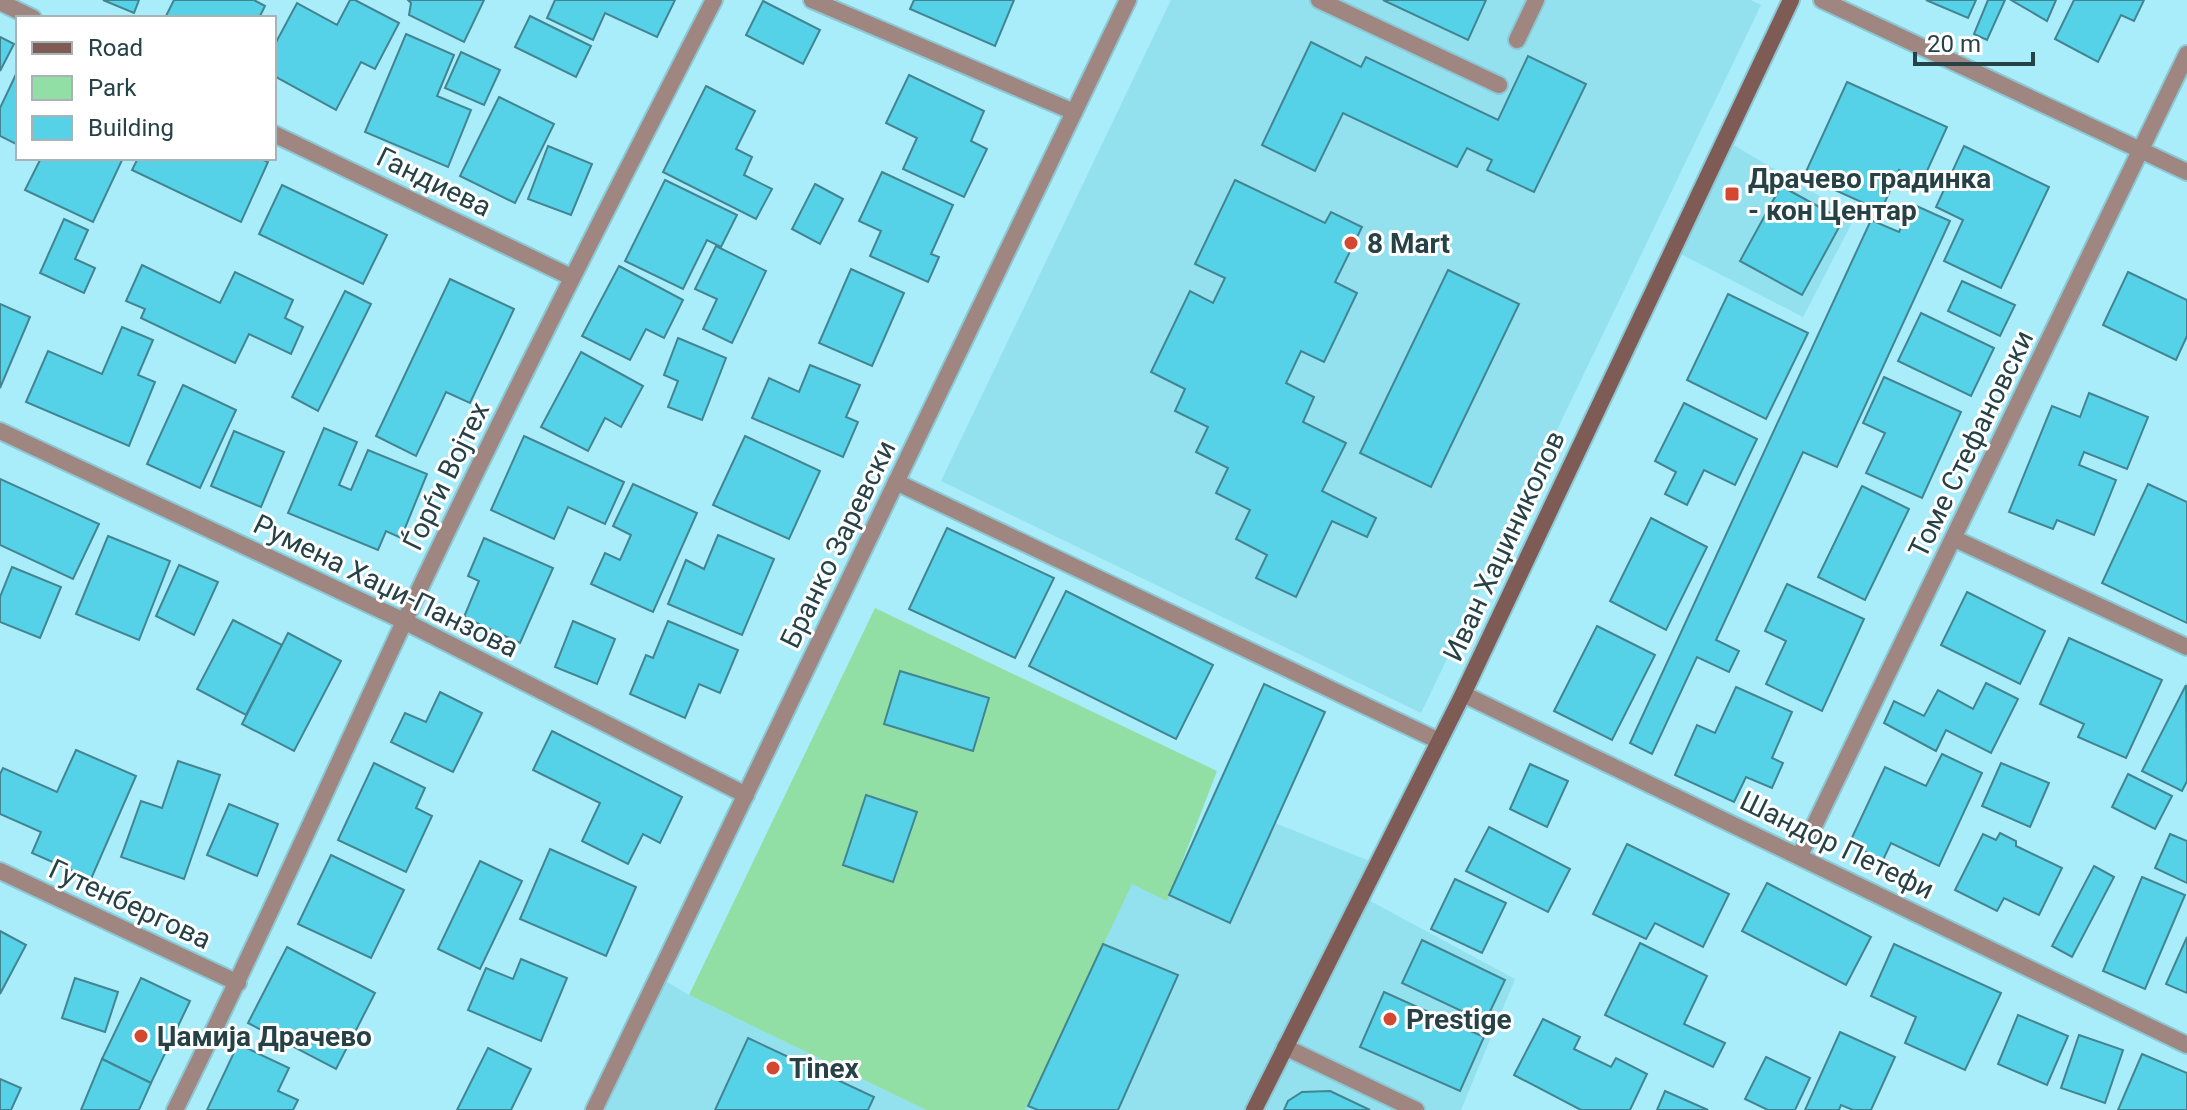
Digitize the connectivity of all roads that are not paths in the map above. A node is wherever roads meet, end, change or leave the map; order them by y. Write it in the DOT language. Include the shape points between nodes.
graph roads {
  1 [pos="714,0"];
  2 [pos="812,0"];
  3 [pos="1128,0"];
  4 [pos="1319,0"];
  5 [pos="1536,0"];
  6 [pos="1791,0"];
  7 [pos="1822,0"];
  8 [pos="0,2"];
  9 [pos="29,16"];
  10 [pos="1517,40"];
  11 [pos="2187,54"];
  12 [pos="1499,85"];
  13 [pos="1074,112"];
  14 [pos="276,135"];
  15 [pos="2141,150"];
  16 [pos="2187,172"];
  17 [pos="571,277"];
  18 [pos="0,431"];
  19 [pos="896,482"];
  20 [pos="1955,539"];
  21 [pos="404,621"];
  22 [pos="2187,647"];
  23 [pos="1463,694"];
  24 [pos="1439,741"];
  25 [pos="746,795"];
  26 [pos="1800,855"];
  27 [pos="0,871"];
  28 [pos="238,983"];
  29 [pos="2187,1045"];
  30 [pos="1285,1047"];
  31 [pos="175,1110"];
  32 [pos="594,1110"];
  33 [pos="1254,1110"];
  34 [pos="1416,1110"];
  1 -- 17 [label="street, Ѓорѓи Војтех"];
  2 -- 13 [label="street"];
  3 -- 13 [label="street, Бранко Заревски"];
  4 -- 12 [label="street"];
  5 -- 10 [label="street"];
  6 -- 23 [label="street, Иван Хаџиниколов"];
  7 -- 15 [label="street"];
  8 -- 9 [label="street"];
  11 -- 15 [label="street, Томе Стефановски"];
  13 -- 19 [label="street, Бранко Заревски"];
  14 -- 17 [label="street, Гандиева"];
  15 -- 16 [label="street"];
  15 -- 20 [label="street, Томе Стефановски"];
  17 -- 21 [label="street, Ѓорѓи Војтех"];
  18 -- 21 [label="street, Румена Хаџи-Панзова"];
  19 -- 24 [label="street"];
  19 -- 25 [label="street, Бранко Заревски"];
  20 -- 22 [label="street"];
  20 -- 26 [label="street, Томе Стефановски"];
  21 -- 25 [label="street, Румена Хаџи-Панзова"];
  21 -- 28 [label="street, Ѓорѓи Војтех"];
  23 -- 24 [label="street, Иван Хаџиниколов"];
  23 -- 26 [label="street, Шандор Петефи"];
  24 -- 30 [label="street, Иван Хаџиниколов"];
  25 -- 32 [label="street, Бранко Заревски"];
  26 -- 29 [label="street, Шандор Петефи"];
  27 -- 28 [label="street, Гутенбергова"];
  28 -- 31 [label="street, Ѓорѓи Војтех"];
  30 -- 33 [label="street, Иван Хаџиниколов"];
  30 -- 34 [label="street"];
}
